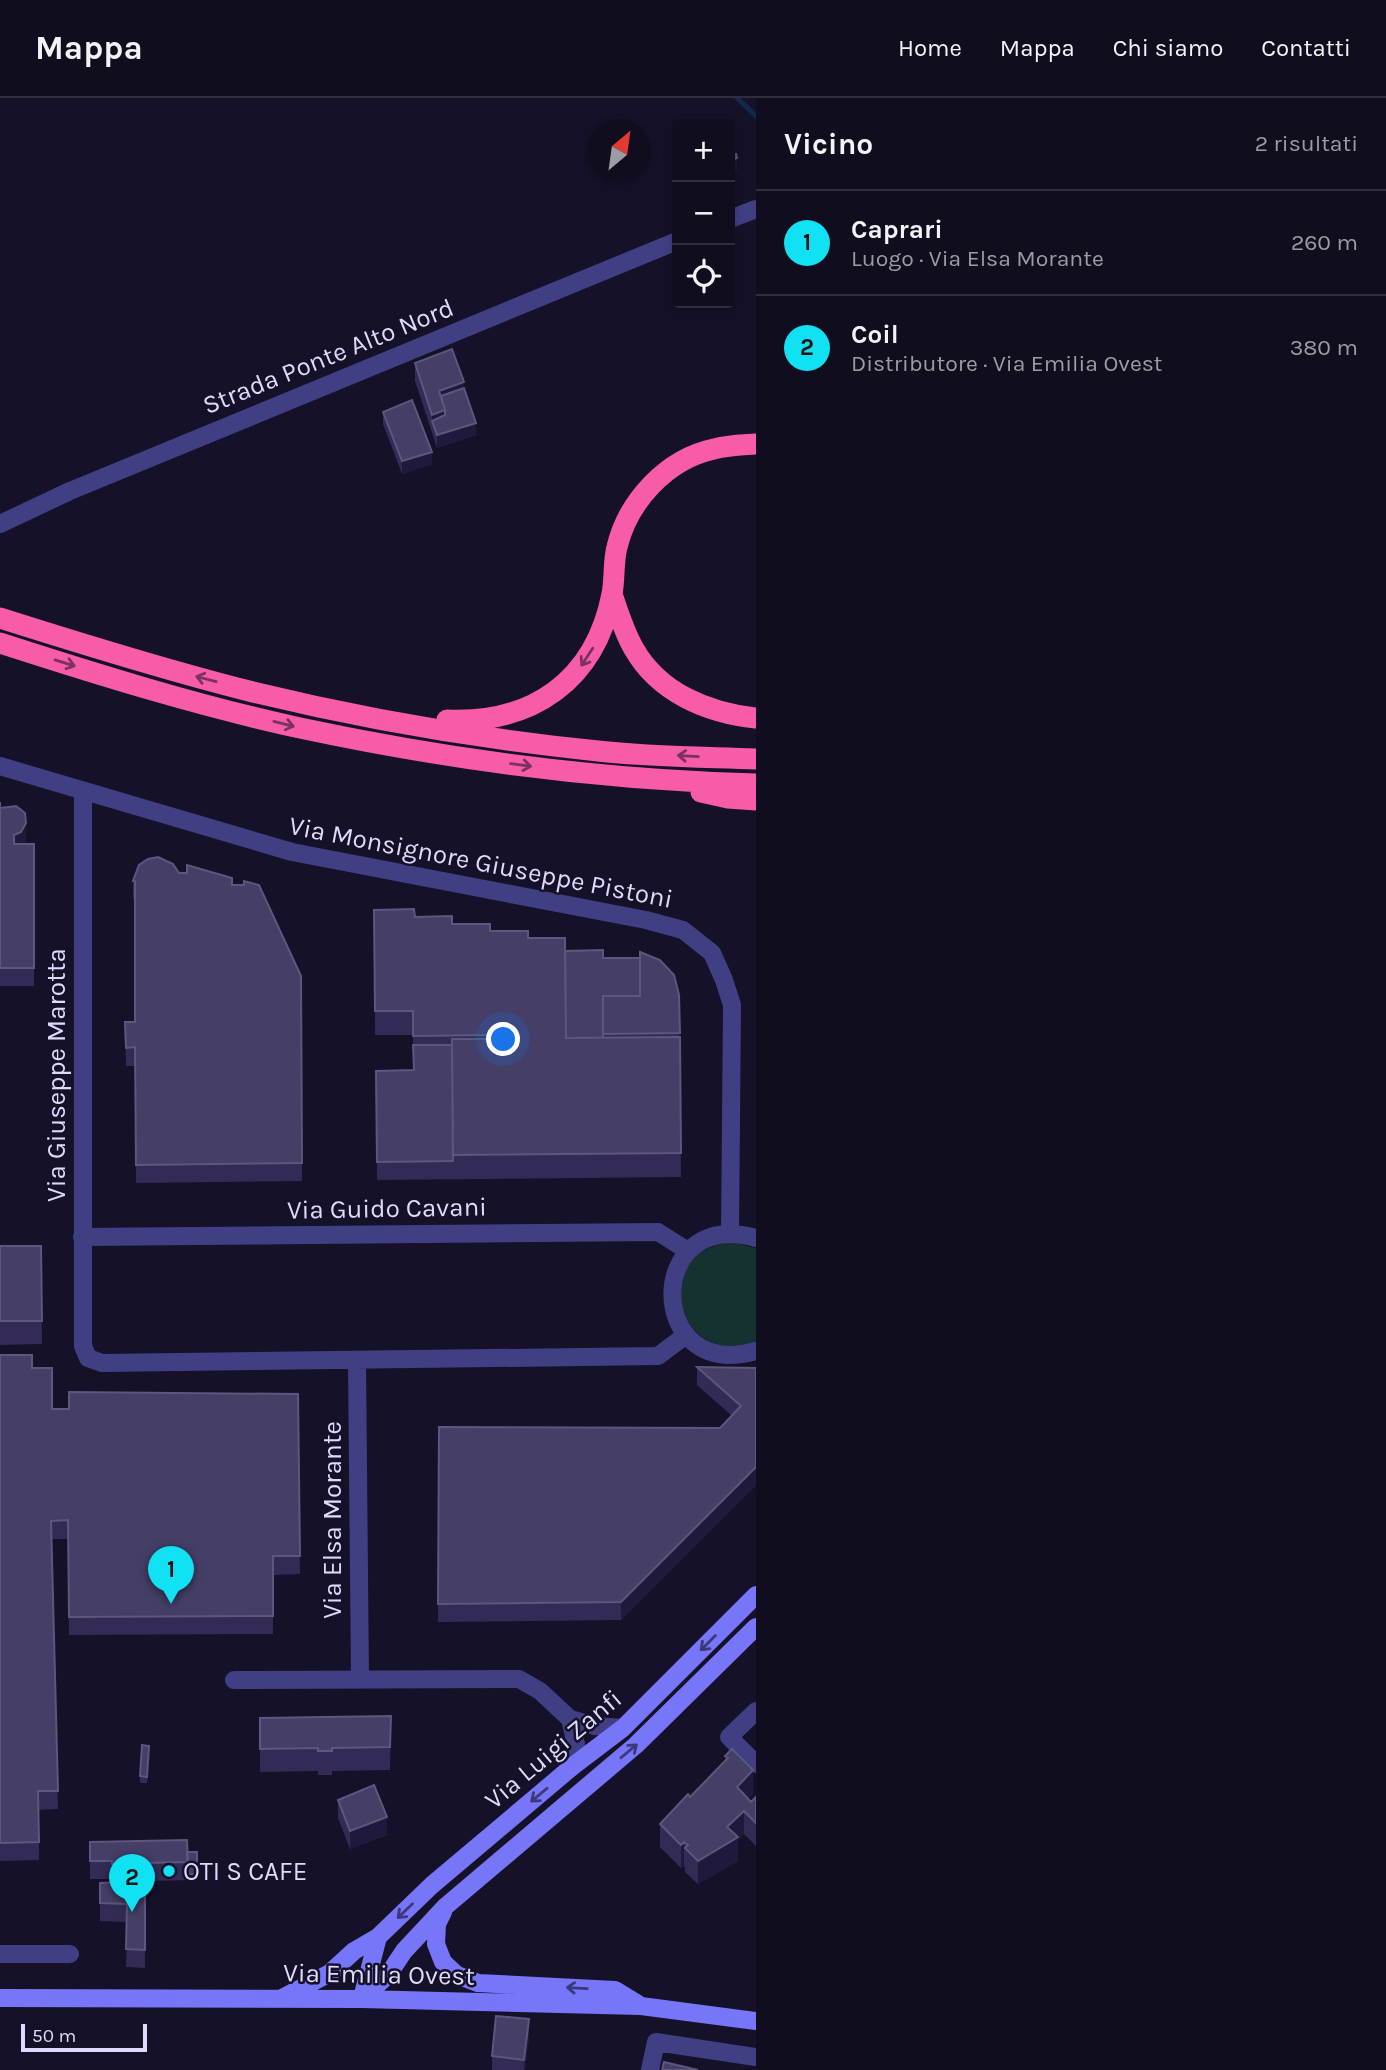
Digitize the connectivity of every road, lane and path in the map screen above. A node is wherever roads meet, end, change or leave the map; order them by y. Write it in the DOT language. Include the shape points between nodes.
graph roads {
  1 [pos="756,209"];
  2 [pos="735,217"];
  3 [pos="672,243"];
  4 [pos="756,444"];
  5 [pos="0,524"];
  6 [pos="612,594"];
  7 [pos="0,618"];
  8 [pos="0,643"];
  9 [pos="368,717"];
  10 [pos="756,718"];
  11 [pos="756,760"];
  12 [pos="0,766"];
  13 [pos="634,778"];
  14 [pos="756,784"];
  15 [pos="83,791"];
  16 [pos="756,800"];
  17 [pos="730,1234"];
  18 [pos="82,1237"];
  19 [pos="756,1238"];
  20 [pos="688,1251"];
  21 [pos="687,1335"];
  22 [pos="756,1351"];
  23 [pos="357,1361"];
  24 [pos="756,1595"];
  25 [pos="756,1627"];
  26 [pos="360,1679"];
  27 [pos="234,1681"];
  28 [pos="756,1711"];
  29 [pos="570,1719"];
  30 [pos="623,1728"];
  31 [pos="756,1764"];
  32 [pos="573,1766"];
  33 [pos="446,1906"];
  34 [pos="378,1937"];
  35 [pos="0,1954"];
  36 [pos="69,1954"];
  37 [pos="0,1998"];
  38 [pos="280,1999"];
  39 [pos="362,1999"];
  40 [pos="641,2006"];
  41 [pos="756,2021"];
  42 [pos="756,2057"];
  43 [pos="650,2070"];
  1 -- 2 [label="street"];
  3 -- 5 [label="street, Strada Ponte Alto Nord"];
  4 -- 6 [label="highway" via="710,449 661,475 630,512 617,546"];
  6 -- 9 [label="highway, one-way" via="588,657 564,684 533,705 481,720"];
  6 -- 10 [label="highway" via="634,649 663,683 702,705"];
  9 -- 7 [label="highway, one-way" via="196,677"];
  8 -- 13 [label="highway, one-way" via="300,728 465,758"];
  11 -- 9 [label="highway, one-way" via="600,752"];
  12 -- 15 [label="street, Via Monsignore Giuseppe Pistoni"];
  13 -- 14 [label="highway"];
  13 -- 16 [label="highway"];
  15 -- 17 [label="street, Via Monsignore Giuseppe Pistoni" via="292,852 683,930 712,953 732,1005"];
  15 -- 18 [label="street, Via Giuseppe Marotta"];
  17 -- 19 [label="street"];
  17 -- 20 [label="street" via="709,1238"];
  18 -- 20 [label="street, Via Guido Cavani" via="658,1232"];
  18 -- 23 [label="street, Via Giuseppe Marotta" via="83,1346 88,1358 103,1363"];
  20 -- 21 [label="street" via="677,1269 671,1299"];
  21 -- 22 [label="street" via="726,1356"];
  21 -- 23 [label="street" via="658,1356"];
  23 -- 26 [label="street, Via Elsa Morante"];
  24 -- 30 [label="street, Via Luigi Zanfi, one-way"];
  33 -- 25 [label="street, Via Luigi Zanfi, one-way" via="636,1745"];
  26 -- 27 [label="street"];
  26 -- 29 [label="street" via="519,1679 540,1690"];
  28 -- 31 [label="street" via="729,1737"];
  29 -- 30 [label="street"];
  29 -- 32 [label="street" via="576,1744"];
  30 -- 32 [label="street, Via Luigi Zanfi"];
  32 -- 34 [label="street, Via Luigi Zanfi, one-way"];
  33 -- 39 [label="street, Via Luigi Zanfi"];
  40 -- 33 [label="street, one-way" via="615,1990 478,1983 457,1975 443,1962 436,1944 437,1924"];
  34 -- 38 [label="street, Via Luigi Zanfi" via="330,1973"];
  34 -- 39 [label="street"];
  35 -- 36 [label="street"];
  37 -- 38 [label="street, Via Emilia Ovest"];
  38 -- 39 [label="street, Via Emilia Ovest"];
  39 -- 40 [label="street, Via Emilia Ovest"];
  40 -- 41 [label="street, Via Emilia Ovest"];
  42 -- 43 [label="street" via="656,2042"];
}
